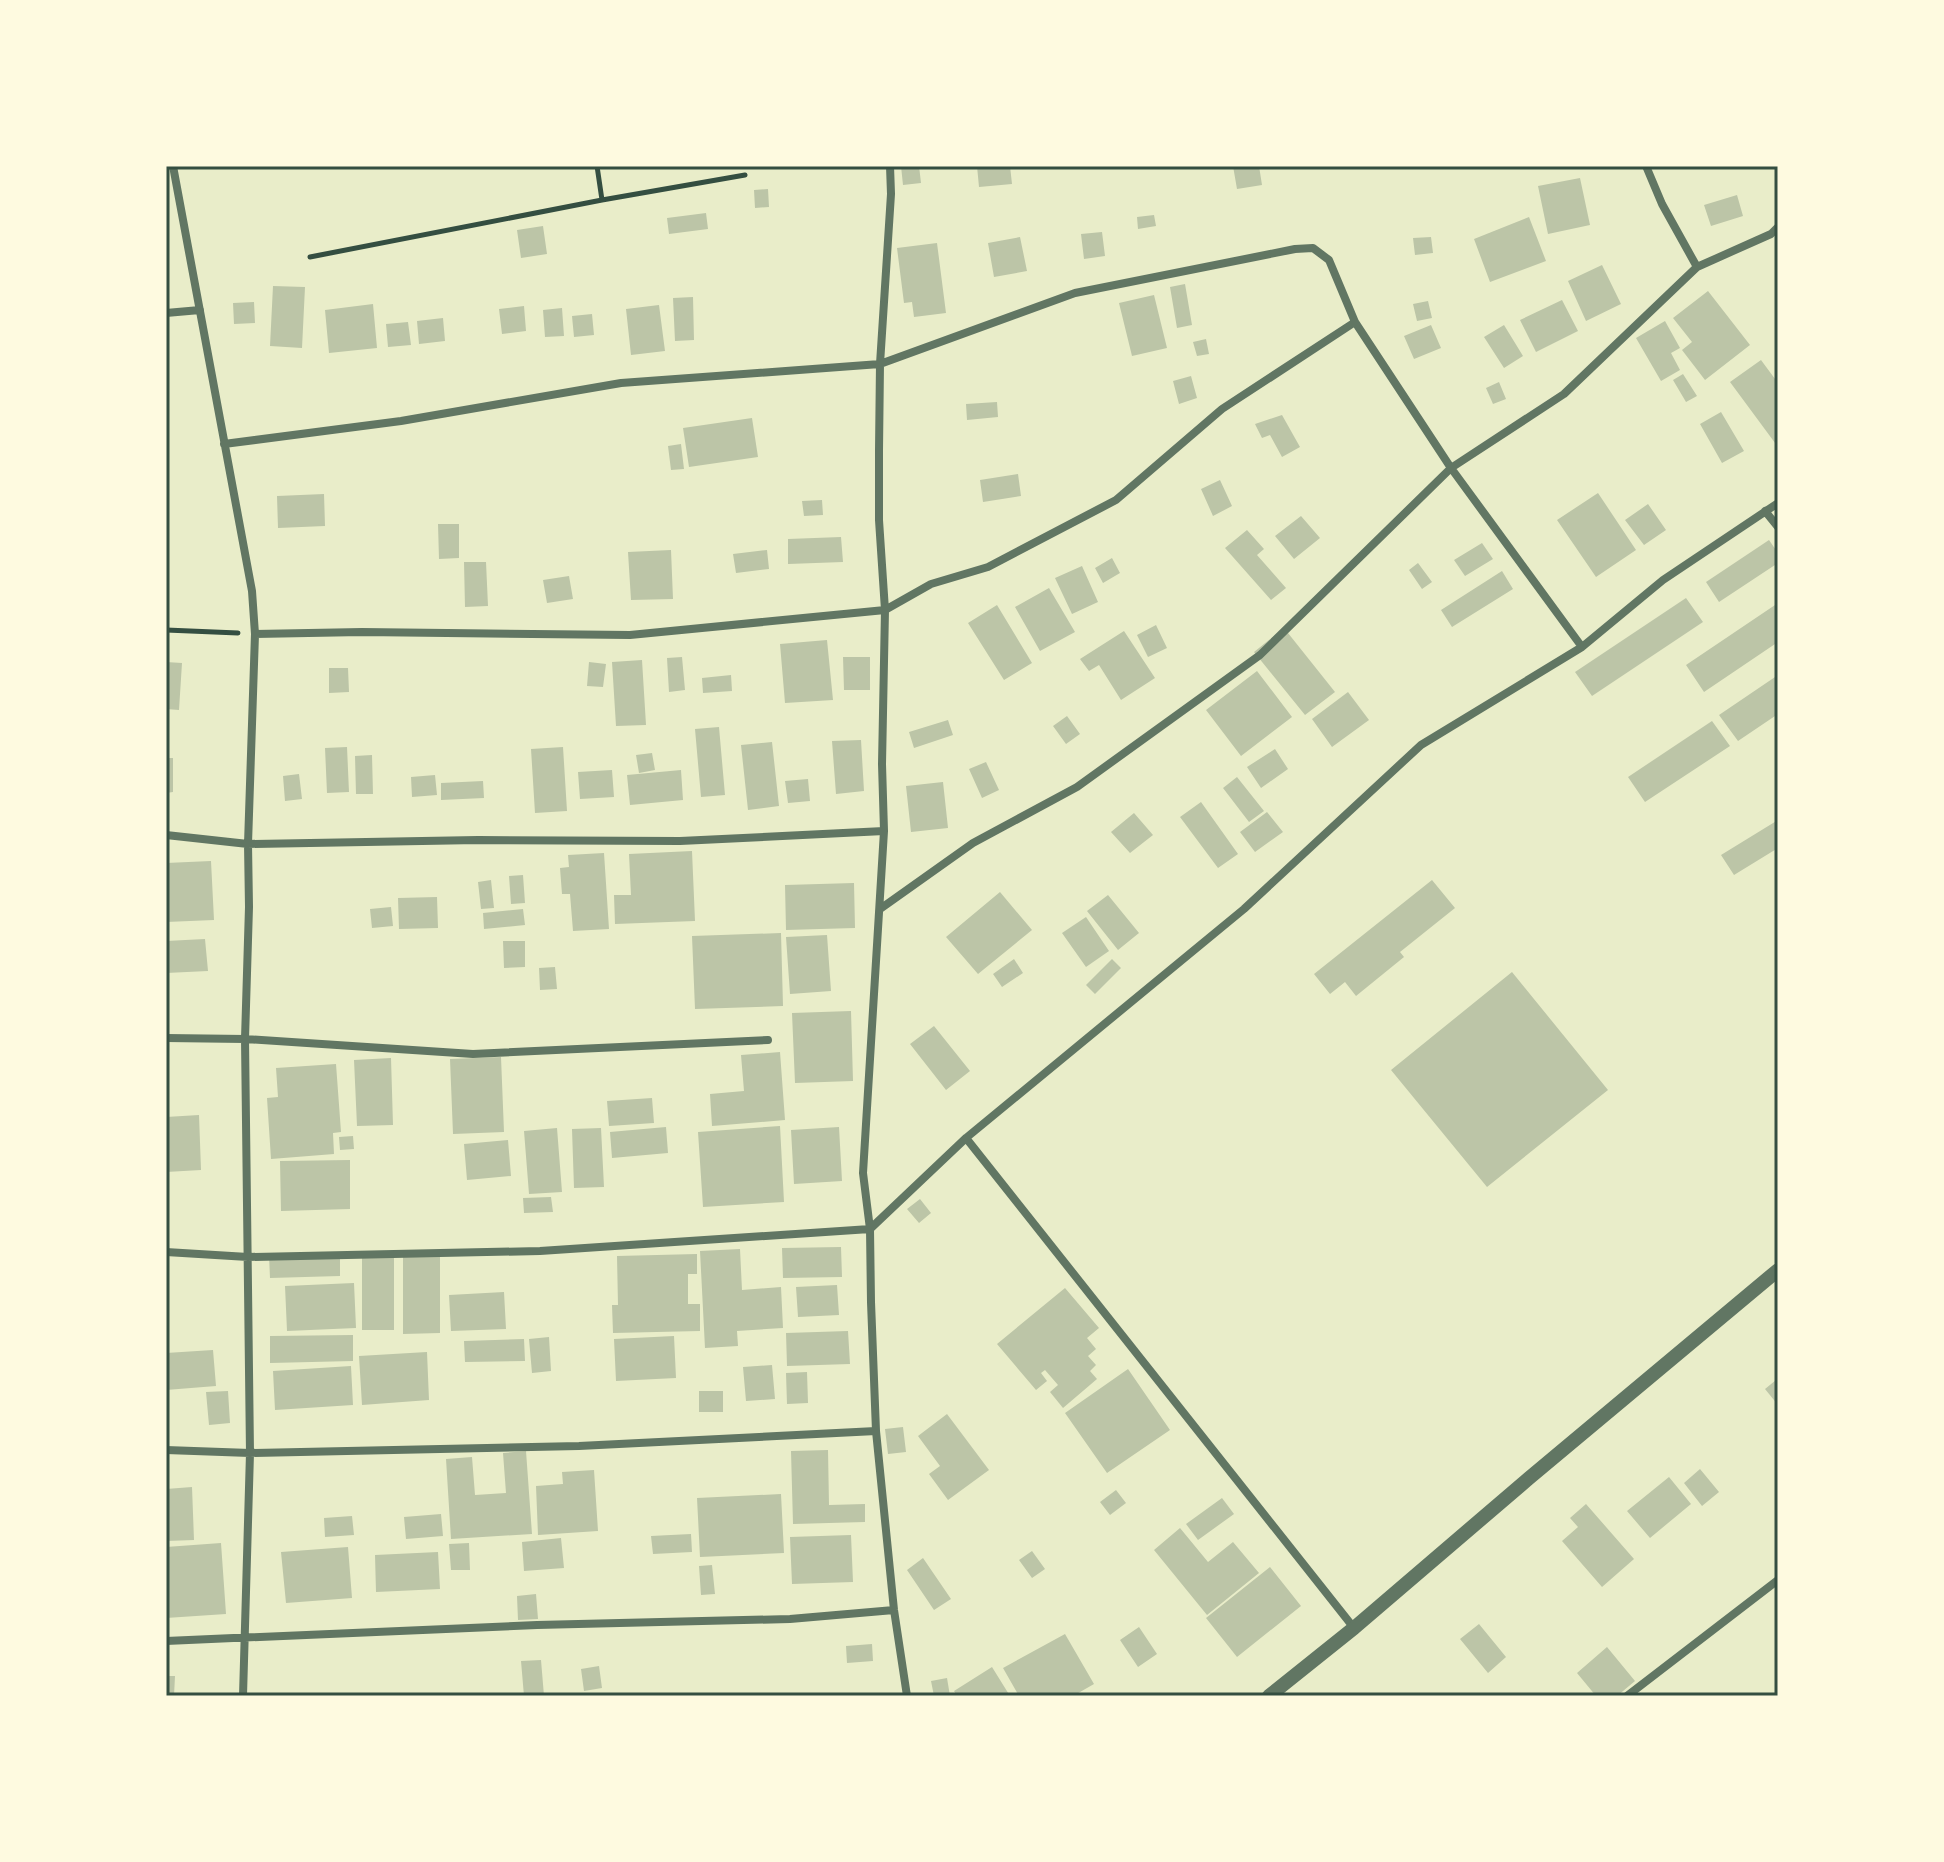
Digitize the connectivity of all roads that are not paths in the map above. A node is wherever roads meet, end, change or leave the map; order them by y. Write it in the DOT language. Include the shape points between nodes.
graph roads {
  1 [pos="173,166"];
  2 [pos="890,166"];
  3 [pos="1646,166"];
  4 [pos="1778,227"];
  5 [pos="1697,267"];
  6 [pos="200,310"];
  7 [pos="166,313"];
  8 [pos="1355,322"];
  9 [pos="880,364"];
  10 [pos="224,444"];
  11 [pos="1451,468"];
  12 [pos="1778,503"];
  13 [pos="1765,511"];
  14 [pos="1778,527"];
  15 [pos="885,610"];
  16 [pos="255,634"];
  17 [pos="1582,647"];
  18 [pos="884,831"];
  19 [pos="166,835"];
  20 [pos="248,844"];
  21 [pos="880,909"];
  22 [pos="166,1038"];
  23 [pos="245,1039"];
  24 [pos="768,1040"];
  25 [pos="966,1138"];
  26 [pos="870,1229"];
  27 [pos="166,1252"];
  28 [pos="248,1257"];
  29 [pos="1778,1270"];
  30 [pos="876,1431"];
  31 [pos="166,1450"];
  32 [pos="250,1453"];
  33 [pos="1778,1580"];
  34 [pos="894,1610"];
  35 [pos="1354,1628"];
  36 [pos="244,1636"];
  37 [pos="166,1641"];
  38 [pos="243,1696"];
  39 [pos="907,1696"];
  40 [pos="1269,1696"];
  41 [pos="1627,1696"];
  1 -- 6 [label="street"];
  2 -- 9 [label="street"];
  3 -- 5 [label="street"];
  4 -- 5 [label="street"];
  5 -- 11 [label="street" via="1564,394"];
  6 -- 7 [label="street"];
  6 -- 10 [label="street"];
  8 -- 9 [label="street" via="1329,260 1313,248 1295,249 1075,293"];
  8 -- 11 [label="street"];
  8 -- 15 [label="street" via="1222,409 1116,500 988,567 931,584"];
  9 -- 10 [label="street" via="621,383 401,421"];
  9 -- 15 [label="street" via="879,520"];
  10 -- 16 [label="street"];
  11 -- 17 [label="street"];
  11 -- 21 [label="street" via="1260,655 1077,787 973,843"];
  12 -- 13 [label="street"];
  13 -- 14 [label="street"];
  13 -- 17 [label="street" via="1663,580"];
  15 -- 16 [label="street" via="630,635"];
  15 -- 18 [label="street"];
  16 -- 20 [label="street"];
  17 -- 25 [label="street" via="1421,745 1244,909"];
  18 -- 20 [label="street" via="680,841"];
  18 -- 21 [label="street"];
  19 -- 20 [label="street"];
  20 -- 23 [label="street"];
  21 -- 26 [label="street" via="863,1173"];
  22 -- 23 [label="street"];
  23 -- 24 [label="street" via="473,1054"];
  23 -- 28 [label="street"];
  25 -- 26 [label="street"];
  25 -- 35 [label="street"];
  26 -- 28 [label="street" via="540,1251"];
  26 -- 30 [label="street"];
  27 -- 28 [label="street"];
  28 -- 32 [label="street"];
  29 -- 35 [label="street"];
  30 -- 32 [label="street" via="579,1446"];
  30 -- 34 [label="street"];
  31 -- 32 [label="street"];
  32 -- 36 [label="street"];
  33 -- 41 [label="street"];
  34 -- 36 [label="street" via="790,1619"];
  34 -- 39 [label="street"];
  35 -- 40 [label="street"];
  36 -- 37 [label="street"];
  36 -- 38 [label="street"];
}
